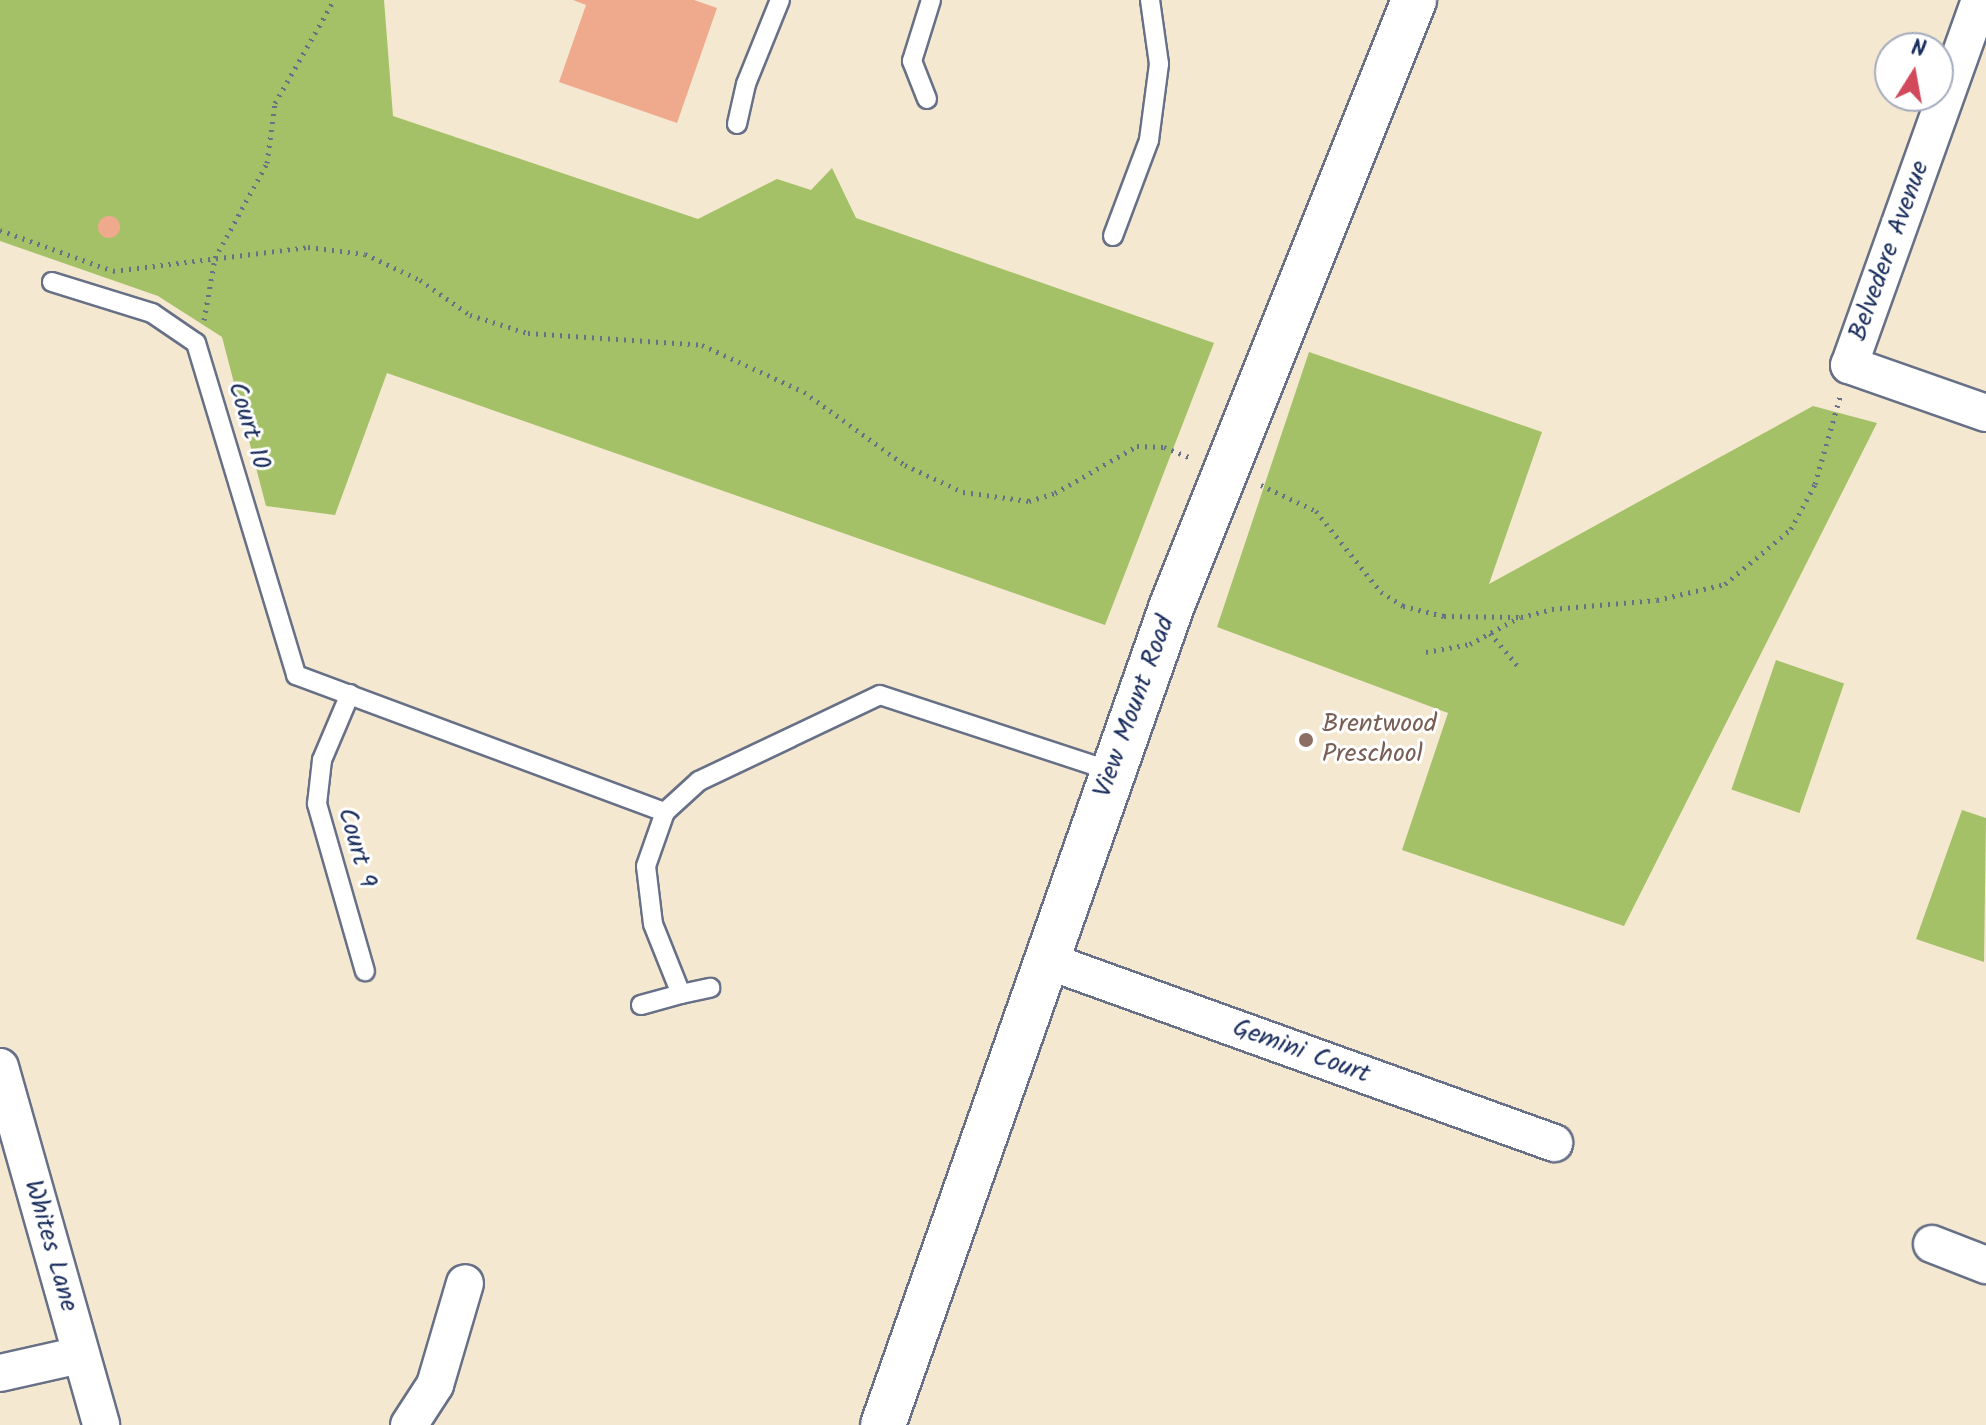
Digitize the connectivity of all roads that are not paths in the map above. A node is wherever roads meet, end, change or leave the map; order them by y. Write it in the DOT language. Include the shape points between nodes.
graph roads {
  1 [pos="780,0"];
  2 [pos="931,0"];
  3 [pos="1150,0"];
  4 [pos="1414,0"];
  5 [pos="1980,0"];
  6 [pos="927,99"];
  7 [pos="737,124"];
  8 [pos="1113,236"];
  9 [pos="52,282"];
  10 [pos="1986,413"];
  11 [pos="350,694"];
  12 [pos="1111,771"];
  13 [pos="665,812"];
  14 [pos="1048,961"];
  15 [pos="365,971"];
  16 [pos="710,988"];
  17 [pos="681,994"];
  18 [pos="641,1005"];
  19 [pos="0,1067"];
  20 [pos="1554,1143"];
  21 [pos="1932,1244"];
  22 [pos="1986,1265"];
  23 [pos="465,1283"];
  24 [pos="80,1355"];
  25 [pos="0,1373"];
  26 [pos="101,1425"];
  27 [pos="409,1425"];
  28 [pos="883,1425"];
  1 -- 7 [label="lane" via="746,84"];
  2 -- 6 [label="lane" via="912,61"];
  3 -- 8 [label="lane" via="1159,64 1149,140"];
  4 -- 12 [label="street, View Mount Road"];
  5 -- 10 [label="street, Belvedere Avenue" via="1849,365"];
  9 -- 11 [label="lane, Court 10" via="152,313 196,343 296,675"];
  11 -- 13 [label="lane"];
  11 -- 15 [label="lane, Court 9" via="322,760 317,804"];
  12 -- 13 [label="lane" via="880,695 699,781"];
  12 -- 14 [label="street, View Mount Road"];
  13 -- 17 [label="lane" via="646,866 653,924"];
  14 -- 20 [label="street, Gemini Court"];
  14 -- 28 [label="street, View Mount Road"];
  16 -- 17 [label="lane"];
  17 -- 18 [label="lane"];
  19 -- 24 [label="street, Whites Lane"];
  21 -- 22 [label="street"];
  23 -- 27 [label="street" via="435,1385"];
  24 -- 25 [label="street"];
  24 -- 26 [label="street, Whites Lane"];
}
